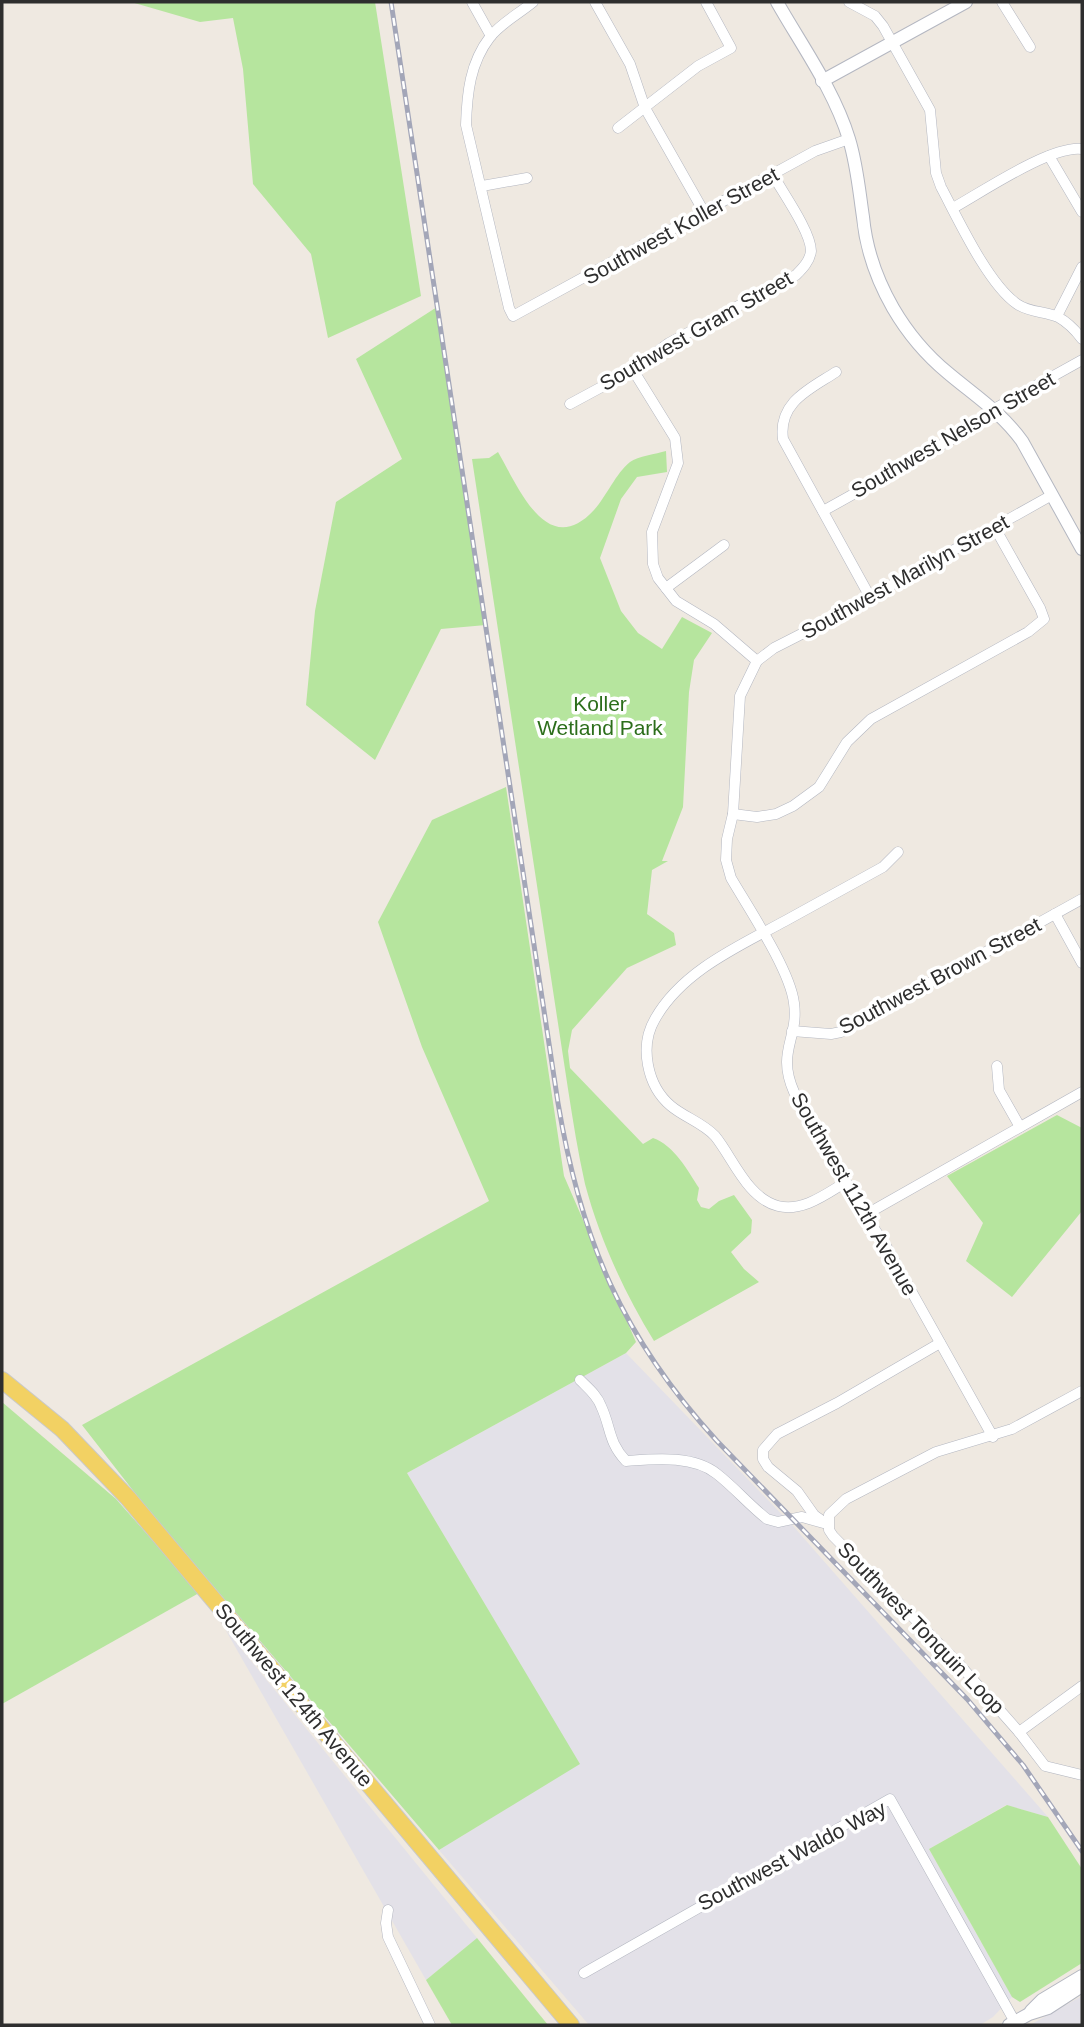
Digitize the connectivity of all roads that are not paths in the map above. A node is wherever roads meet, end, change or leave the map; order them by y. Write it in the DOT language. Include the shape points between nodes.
graph roads {
  1 [pos="472,2"];
  2 [pos="533,2"];
  3 [pos="596,2"];
  4 [pos="706,2"];
  5 [pos="777,2"];
  6 [pos="849,2"];
  7 [pos="966,2"];
  8 [pos="1002,2"];
  9 [pos="491,36"];
  10 [pos="892,42"];
  11 [pos="1030,47"];
  12 [pos="822,81"];
  13 [pos="645,108"];
  14 [pos="618,128"];
  15 [pos="849,139"];
  16 [pos="1082,149"];
  17 [pos="1049,156"];
  18 [pos="773,175"];
  19 [pos="527,178"];
  20 [pos="482,186"];
  21 [pos="953,208"];
  22 [pos="704,212"];
  23 [pos="1082,212"];
  24 [pos="1082,267"];
  25 [pos="1057,316"];
  26 [pos="1082,339"];
  27 [pos="1082,360"];
  28 [pos="633,370"];
  29 [pos="836,372"];
  30 [pos="570,404"];
  31 [pos="995,409"];
  32 [pos="1052,495"];
  33 [pos="823,510"];
  34 [pos="995,528"];
  35 [pos="724,545"];
  36 [pos="1082,549"];
  37 [pos="666,588"];
  38 [pos="870,597"];
  39 [pos="757,661"];
  40 [pos="733,814"];
  41 [pos="898,852"];
  42 [pos="1082,899"];
  43 [pos="1055,914"];
  44 [pos="762,933"];
  45 [pos="1082,963"];
  46 [pos="792,1031"];
  47 [pos="997,1066"];
  48 [pos="1082,1092"];
  49 [pos="1020,1126"];
  50 [pos="846,1182"];
  51 [pos="865,1214"];
  52 [pos="940,1343"];
  53 [pos="2,1380"];
  54 [pos="580,1380"];
  55 [pos="1082,1391"];
  56 [pos="993,1437"];
  57 [pos="827,1524"];
  58 [pos="1082,1686"];
  59 [pos="1019,1732"];
  60 [pos="1082,1775"];
  61 [pos="388,1910"];
  62 [pos="584,1973"];
  63 [pos="1082,1976"];
  64 [pos="1082,1986"];
  65 [pos="1029,2014"];
  66 [pos="1012,2023"];
  67 [pos="430,2025"];
  68 [pos="570,2025"];
  1 -- 9 [label="street"];
  2 -- 9 [label="street"];
  3 -- 13 [label="street" via="629,64"];
  4 -- 13 [label="street" via="731,48 698,66"];
  5 -- 12 [label="street"];
  6 -- 10 [label="street" via="875,16"];
  7 -- 10 [label="street"];
  8 -- 11 [label="street"];
  9 -- 20 [label="street" via="474,65 467,95 466,125"];
  10 -- 12 [label="street"];
  10 -- 21 [label="street" via="930,110 936,173"];
  12 -- 15 [label="street"];
  13 -- 14 [label="street"];
  13 -- 22 [label="street"];
  15 -- 18 [label="street, Southwest Koller Street" via="815,151"];
  15 -- 31 [label="street" via="869,250 890,302 930,356"];
  16 -- 17 [label="street"];
  17 -- 21 [label="street"];
  17 -- 23 [label="street"];
  18 -- 22 [label="street, Southwest Koller Street"];
  18 -- 28 [label="street, Southwest Gram Street" via="806,234 811,250 805,266 669,343"];
  19 -- 20 [label="street"];
  20 -- 22 [label="street, Southwest Koller Street" via="513,316"];
  21 -- 25 [label="street" via="1005,294 1033,311"];
  24 -- 25 [label="street"];
  25 -- 26 [label="street"];
  27 -- 31 [label="street, Southwest Nelson Street"];
  28 -- 30 [label="street, Southwest Gram Street"];
  28 -- 37 [label="street" via="675,438 678,463 652,532 653,564"];
  29 -- 33 [label="street" via="797,397 785,412 781,427 785,445"];
  31 -- 32 [label="street" via="1022,441"];
  31 -- 33 [label="street, Southwest Nelson Street" via="970,429"];
  32 -- 34 [label="street, Southwest Marilyn Street"];
  32 -- 36 [label="street"];
  33 -- 38 [label="street"];
  34 -- 38 [label="street, Southwest Marilyn Street"];
  34 -- 40 [label="street" via="1044,619 871,719 847,742 819,787 793,806 757,817"];
  35 -- 37 [label="street"];
  37 -- 39 [label="street" via="676,601 714,624"];
  38 -- 39 [label="street, Southwest Marilyn Street"];
  39 -- 40 [label="street, Southwest 112th Avenue" via="740,696"];
  40 -- 44 [label="street, Southwest 112th Avenue" via="726,860"];
  41 -- 44 [label="street" via="883,867"];
  42 -- 43 [label="street, Southwest Brown Street"];
  43 -- 45 [label="street"];
  43 -- 46 [label="street, Southwest Brown Street" via="841,1032"];
  44 -- 46 [label="street, Southwest 112th Avenue" via="790,985"];
  44 -- 50 [label="street" via="699,971 665,1004 648,1038 648,1067 654,1085 671,1107 710,1130 748,1184 768,1202 802,1205"];
  46 -- 50 [label="street, Southwest 112th Avenue" via="786,1052 790,1083"];
  47 -- 49 [label="street" via="999,1090"];
  48 -- 49 [label="street"];
  49 -- 51 [label="street"];
  50 -- 51 [label="street, Southwest 112th Avenue"];
  51 -- 52 [label="street, Southwest 112th Avenue"];
  52 -- 56 [label="street, Southwest 112th Avenue"];
  52 -- 57 [label="street" via="838,1404 777,1434 763,1450 768,1467"];
  53 -- 68 [label="main road, Southwest 124th Avenue" via="62,1429 128,1498"];
  54 -- 57 [label="street" via="601,1404 611,1443 625,1461 697,1464 715,1472 767,1519 786,1522 802,1517"];
  55 -- 56 [label="street, Southwest Tonquin Loop"];
  56 -- 57 [label="street, Southwest Tonquin Loop" via="936,1452 873,1484 834,1508"];
  57 -- 59 [label="street, Southwest Tonquin Loop" via="833,1536"];
  58 -- 59 [label="street"];
  59 -- 60 [label="street, Southwest Tonquin Loop" via="1045,1766"];
  61 -- 67 [label="street" via="388,1937"];
  62 -- 66 [label="street, Southwest Waldo Way" via="890,1799"];
  63 -- 65 [label="street" via="1042,2000"];
  64 -- 65 [label="street" via="1048,2008"];
  65 -- 66 [label="street"];
}
